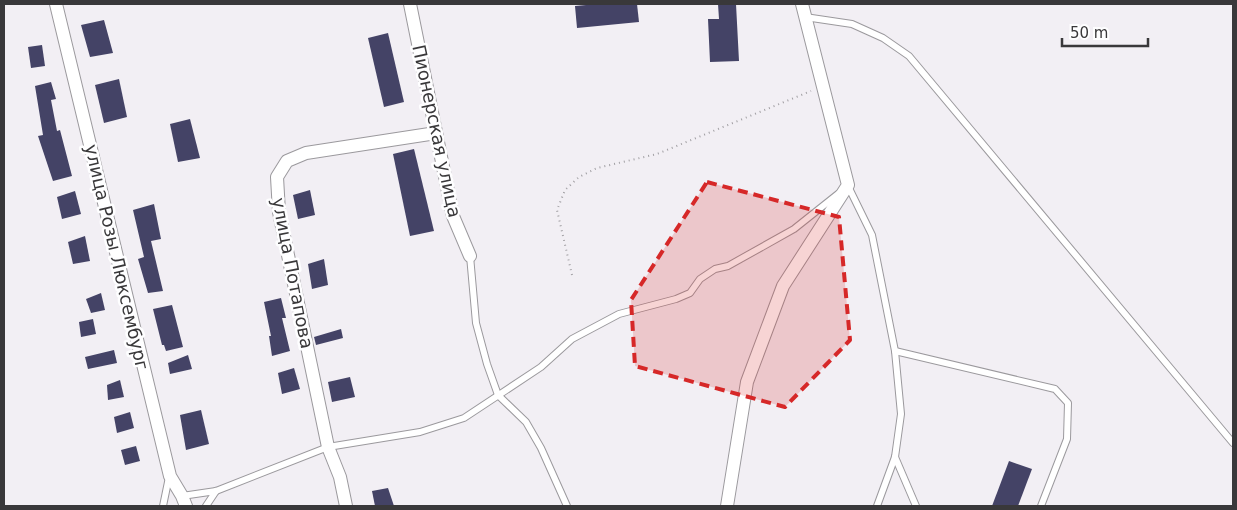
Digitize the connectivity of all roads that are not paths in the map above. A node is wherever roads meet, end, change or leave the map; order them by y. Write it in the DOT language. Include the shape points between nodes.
graph roads {
  1 [pos="56,4"];
  2 [pos="410,4"];
  3 [pos="802,4"];
  4 [pos="805,17"];
  5 [pos="436,133"];
  6 [pos="848,185"];
  7 [pos="470,256"];
  8 [pos="896,351"];
  9 [pos="498,395"];
  10 [pos="1233,443"];
  11 [pos="328,447"];
  12 [pos="894,457"];
  13 [pos="170,476"];
  14 [pos="216,491"];
  15 [pos="184,501"];
  16 [pos="163,506"];
  17 [pos="206,506"];
  18 [pos="346,506"];
  19 [pos="566,506"];
  20 [pos="727,506"];
  21 [pos="877,506"];
  22 [pos="916,506"];
  23 [pos="1041,506"];
  1 -- 13 [label="street, улица Розы Люксембург"];
  2 -- 5 [label="street, Пионерская улица"];
  3 -- 4 [label="street"];
  4 -- 6 [label="street"];
  4 -- 10 [label="lane" via="852,24 883,38 909,56"];
  5 -- 7 [label="street, Пионерская улица" via="453,216"];
  5 -- 11 [label="street, улица Потапова" via="306,153 287,160 277,177 279,212"];
  6 -- 8 [label="lane" via="872,235"];
  6 -- 9 [label="lane" via="794,229 700,279 690,293 619,314 572,339 541,367"];
  6 -- 20 [label="street" via="783,286 747,382"];
  7 -- 9 [label="lane" via="476,323"];
  8 -- 12 [label="lane" via="901,414"];
  8 -- 23 [label="lane" via="1055,389 1068,403 1067,438"];
  9 -- 11 [label="lane" via="464,418 420,432"];
  9 -- 19 [label="lane" via="526,422"];
  11 -- 14 [label="lane"];
  11 -- 18 [label="street, улица Потапова" via="340,477"];
  12 -- 21 [label="lane"];
  12 -- 22 [label="lane"];
  13 -- 15 [label="street, улица Розы Люксембург"];
  13 -- 16 [label="lane"];
  14 -- 15 [label="lane"];
  14 -- 17 [label="lane"];
}
